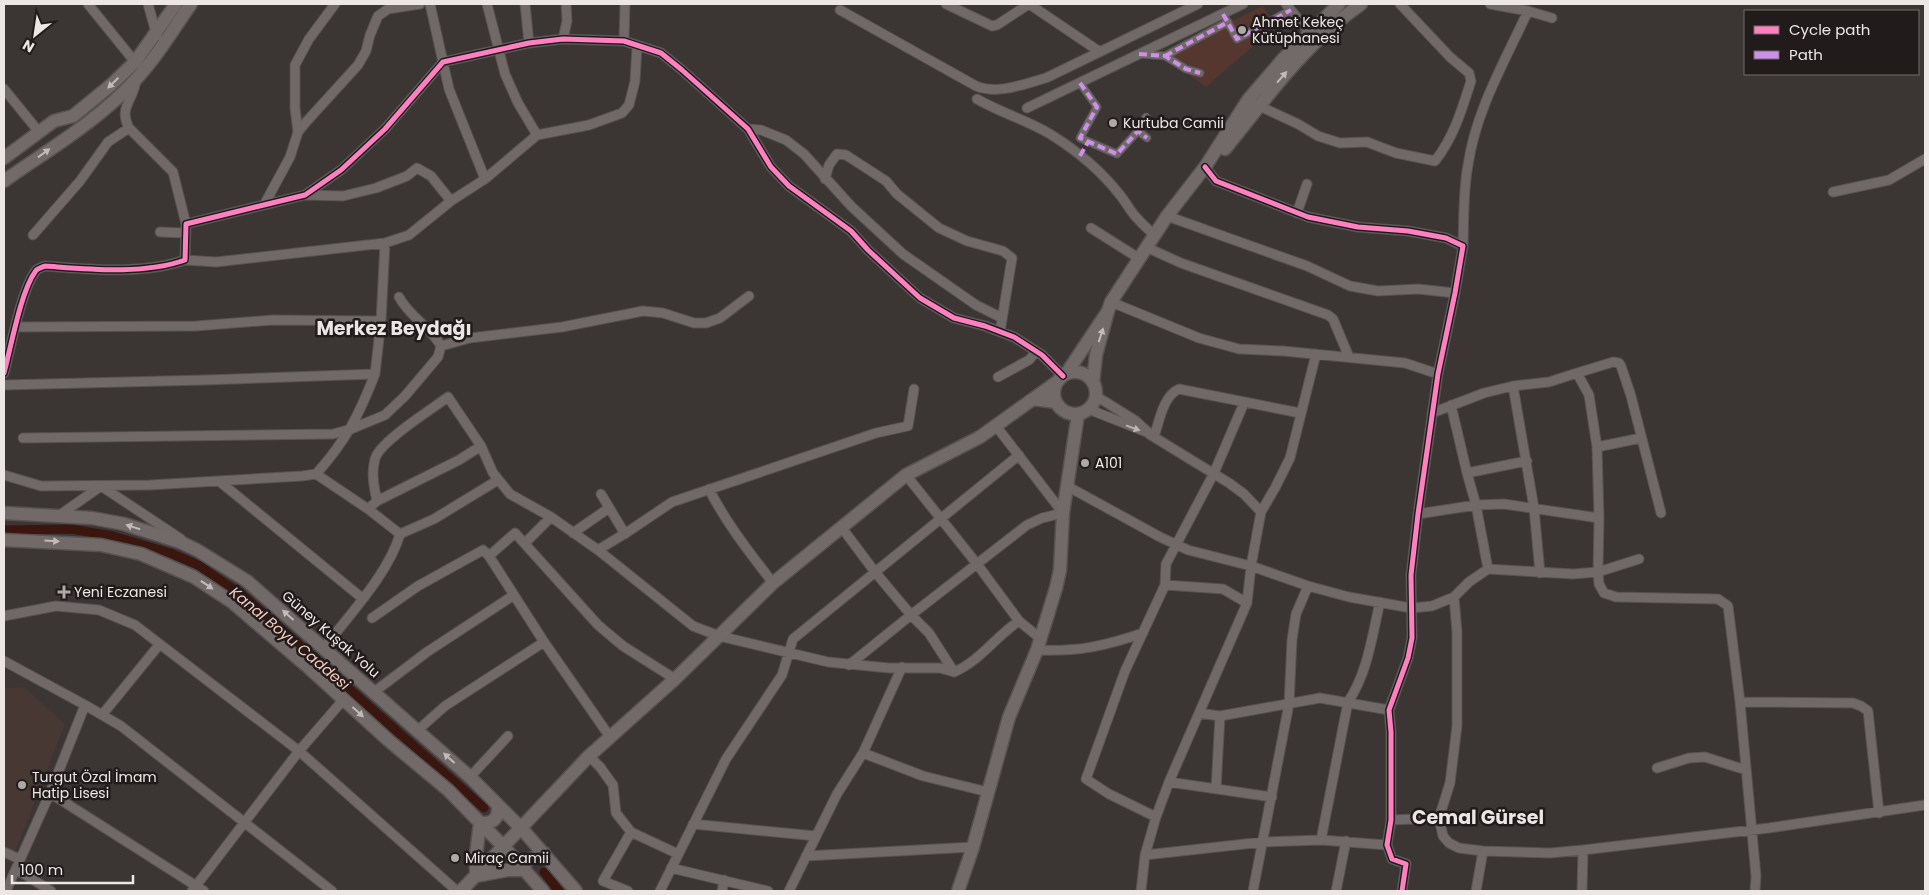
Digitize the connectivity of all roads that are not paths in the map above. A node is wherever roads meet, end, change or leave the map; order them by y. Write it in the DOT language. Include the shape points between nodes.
graph roads {
  1 [pos="88,4"];
  2 [pos="148,4"];
  3 [pos="176,4"];
  4 [pos="191,4"];
  5 [pos="335,4"];
  6 [pos="420,4"];
  7 [pos="430,4"];
  8 [pos="487,4"];
  9 [pos="525,4"];
  10 [pos="566,4"];
  11 [pos="625,4"];
  12 [pos="946,4"];
  13 [pos="1029,4"];
  14 [pos="1198,4"];
  15 [pos="1243,4"];
  16 [pos="1339,4"];
  17 [pos="1361,4"];
  18 [pos="1400,4"];
  19 [pos="1490,4"];
  20 [pos="1289,7"];
  21 [pos="840,10"];
  22 [pos="1528,11"];
  23 [pos="1225,18"];
  24 [pos="1552,18"];
  25 [pos="156,32"];
  26 [pos="1313,37"];
  27 [pos="563,40"];
  28 [pos="624,41"];
  29 [pos="530,43"];
  30 [pos="637,46"];
  31 [pos="162,48"];
  32 [pos="497,49"];
  33 [pos="1100,52"];
  34 [pos="1139,54"];
  35 [pos="1165,56"];
  36 [pos="135,62"];
  37 [pos="444,62"];
  38 [pos="1200,74"];
  39 [pos="136,80"];
  40 [pos="1080,83"];
  41 [pos="4,89"];
  42 [pos="977,99"];
  43 [pos="1254,103"];
  44 [pos="1027,108"];
  45 [pos="1146,117"];
  46 [pos="129,128"];
  47 [pos="748,129"];
  48 [pos="1138,130"];
  49 [pos="40,132"];
  50 [pos="298,132"];
  51 [pos="536,135"];
  52 [pos="1147,138"];
  53 [pos="1088,142"];
  54 [pos="1080,156"];
  55 [pos="4,158"];
  56 [pos="1925,159"];
  57 [pos="1205,167"];
  58 [pos="485,179"];
  59 [pos="824,179"];
  60 [pos="4,180"];
  61 [pos="1307,184"];
  62 [pos="1833,192"];
  63 [pos="305,196"];
  64 [pos="451,201"];
  65 [pos="264,205"];
  66 [pos="1297,213"];
  67 [pos="1167,216"];
  68 [pos="186,228"];
  69 [pos="1092,228"];
  70 [pos="160,232"];
  71 [pos="33,235"];
  72 [pos="1155,236"];
  73 [pos="385,243"];
  74 [pos="1463,246"];
  75 [pos="1148,248"];
  76 [pos="185,260"];
  77 [pos="1140,260"];
  78 [pos="1456,293"];
  79 [pos="749,296"];
  80 [pos="399,297"];
  81 [pos="1110,306"];
  82 [pos="1002,318"];
  83 [pos="381,321"];
  84 [pos="16,327"];
  85 [pos="1000,332"];
  86 [pos="441,346"];
  87 [pos="1036,352"];
  88 [pos="1316,354"];
  89 [pos="1349,357"];
  90 [pos="4,373"];
  91 [pos="1577,373"];
  92 [pos="375,374"];
  93 [pos="1438,374"];
  94 [pos="1062,377"];
  95 [pos="998,378"];
  96 [pos="1093,383"];
  97 [pos="4,385"];
  98 [pos="1513,386"];
  99 [pos="914,389"];
  100 [pos="1096,396"];
  101 [pos="1033,399"];
  102 [pos="1056,402"];
  103 [pos="1244,403"];
  104 [pos="1451,405"];
  105 [pos="1083,412"];
  106 [pos="1300,413"];
  107 [pos="1432,413"];
  108 [pos="996,426"];
  109 [pos="352,428"];
  110 [pos="1152,435"];
  111 [pos="23,438"];
  112 [pos="1641,438"];
  113 [pos="481,446"];
  114 [pos="1597,447"];
  115 [pos="1019,455"];
  116 [pos="1527,461"];
  117 [pos="1214,473"];
  118 [pos="1467,473"];
  119 [pos="316,474"];
  120 [pos="4,475"];
  121 [pos="906,475"];
  122 [pos="498,480"];
  123 [pos="219,481"];
  124 [pos="101,486"];
  125 [pos="1068,486"];
  126 [pos="709,489"];
  127 [pos="601,494"];
  128 [pos="377,501"];
  129 [pos="1476,505"];
  130 [pos="609,508"];
  131 [pos="1534,508"];
  132 [pos="368,509"];
  133 [pos="1261,512"];
  134 [pos="4,513"];
  135 [pos="1063,513"];
  136 [pos="1661,513"];
  137 [pos="1418,514"];
  138 [pos="57,517"];
  139 [pos="551,517"];
  140 [pos="1599,518"];
  141 [pos="941,520"];
  142 [pos="842,528"];
  143 [pos="574,533"];
  144 [pos="400,534"];
  145 [pos="625,534"];
  146 [pos="4,540"];
  147 [pos="525,543"];
  148 [pos="1176,545"];
  149 [pos="197,550"];
  150 [pos="598,550"];
  151 [pos="489,556"];
  152 [pos="1639,559"];
  153 [pos="977,564"];
  154 [pos="1251,566"];
  155 [pos="1488,569"];
  156 [pos="875,572"];
  157 [pos="1598,572"];
  158 [pos="1540,573"];
  159 [pos="773,583"];
  160 [pos="1165,585"];
  161 [pos="1308,586"];
  162 [pos="514,595"];
  163 [pos="1454,597"];
  164 [pos="362,598"];
  165 [pos="1380,602"];
  166 [pos="1247,603"];
  167 [pos="1411,608"];
  168 [pos="910,615"];
  169 [pos="4,616"];
  170 [pos="372,618"];
  171 [pos="1019,621"];
  172 [pos="1143,632"];
  173 [pos="719,636"];
  174 [pos="544,642"];
  175 [pos="159,644"];
  176 [pos="1039,645"];
  177 [pos="324,648"];
  178 [pos="788,654"];
  179 [pos="4,661"];
  180 [pos="850,665"];
  181 [pos="902,667"];
  182 [pos="954,672"];
  183 [pos="675,679"];
  184 [pos="374,692"];
  185 [pos="344,699"];
  186 [pos="1348,702"];
  187 [pos="1740,702"];
  188 [pos="1289,704"];
  189 [pos="85,705"];
  190 [pos="1389,710"];
  191 [pos="1199,713"];
  192 [pos="102,715"];
  193 [pos="1220,716"];
  194 [pos="418,730"];
  195 [pos="508,736"];
  196 [pos="610,737"];
  197 [pos="299,751"];
  198 [pos="863,753"];
  199 [pos="589,756"];
  200 [pos="1657,768"];
  201 [pos="1746,770"];
  202 [pos="470,778"];
  203 [pos="1169,782"];
  204 [pos="1216,788"];
  205 [pos="988,792"];
  206 [pos="50,793"];
  207 [pos="1272,797"];
  208 [pos="498,805"];
  209 [pos="1925,805"];
  210 [pos="1879,813"];
  211 [pos="1156,817"];
  212 [pos="1439,818"];
  213 [pos="1391,820"];
  214 [pos="245,822"];
  215 [pos="480,823"];
  216 [pos="693,824"];
  217 [pos="522,829"];
  218 [pos="1752,829"];
  219 [pos="631,832"];
  220 [pos="816,836"];
  221 [pos="1321,840"];
  222 [pos="1346,841"];
  223 [pos="1263,842"];
  224 [pos="1387,846"];
  225 [pos="504,847"];
  226 [pos="973,847"];
  227 [pos="1583,850"];
  228 [pos="1483,851"];
  229 [pos="4,852"];
  230 [pos="544,853"];
  231 [pos="678,854"];
  232 [pos="1145,855"];
  233 [pos="806,856"];
  234 [pos="19,859"];
  235 [pos="671,868"];
  236 [pos="16,869"];
  237 [pos="524,870"];
  238 [pos="476,876"];
  239 [pos="724,880"];
  240 [pos="194,889"];
  241 [pos="6,891"];
  242 [pos="50,891"];
  243 [pos="204,891"];
  244 [pos="332,891"];
  245 [pos="459,891"];
  246 [pos="543,891"];
  247 [pos="576,891"];
  248 [pos="628,891"];
  249 [pos="660,891"];
  250 [pos="722,891"];
  251 [pos="768,891"];
  252 [pos="789,891"];
  253 [pos="958,891"];
  254 [pos="1141,891"];
  255 [pos="1253,891"];
  256 [pos="1336,891"];
  257 [pos="1402,891"];
  258 [pos="1476,891"];
  259 [pos="1582,891"];
  260 [pos="1755,891"];
  1 -- 36 [label="street"];
  2 -- 25 [label="street"];
  3 -- 25 [label="main road"];
  4 -- 31 [label="main road"];
  5 -- 50 [label="street" via="309,39 296,65"];
  6 -- 50 [label="street" via="388,9 378,16 358,65"];
  7 -- 37 [label="street"];
  8 -- 32 [label="street"];
  9 -- 29 [label="street"];
  10 -- 27 [label="street"];
  11 -- 28 [label="street"];
  12 -- 13 [label="street" via="992,26"];
  13 -- 33 [label="street"];
  14 -- 33 [label="street"];
  15 -- 23 [label="street"];
  16 -- 26 [label="main road"];
  17 -- 26 [label="main road"];
  18 -- 43 [label="street" via="1469,73 1471,81 1456,126 1435,161 1396,153 1367,142 1340,143 1318,136"];
  19 -- 22 [label="street"];
  20 -- 23 [label="street" via="1237,39"];
  20 -- 26 [label="street"];
  21 -- 33 [label="street" via="983,89 1046,78"];
  22 -- 24 [label="street"];
  22 -- 74 [label="street" via="1477,126 1468,164"];
  23 -- 34 [label="street"];
  23 -- 35 [label="street"];
  25 -- 31 [label="street"];
  25 -- 36 [label="main road"];
  26 -- 43 [label="main road" via="1284,58"];
  27 -- 28 [label="street"];
  27 -- 29 [label="street"];
  28 -- 30 [label="street"];
  29 -- 32 [label="street"];
  30 -- 47 [label="street" via="661,53"];
  30 -- 51 [label="street" via="635,80 629,105 622,113 588,125"];
  31 -- 39 [label="main road"];
  32 -- 37 [label="street"];
  32 -- 51 [label="street" via="504,74"];
  34 -- 35 [label="street"];
  34 -- 40 [label="street"];
  35 -- 38 [label="street"];
  36 -- 49 [label="main road, one-way" via="88,105 73,116 54,121"];
  37 -- 58 [label="street" via="449,88"];
  37 -- 63 [label="street" via="385,129 342,170"];
  39 -- 46 [label="street" via="124,111"];
  60 -- 39 [label="main road, one-way" via="95,116"];
  40 -- 44 [label="street"];
  40 -- 53 [label="street" via="1097,108 1080,138"];
  41 -- 49 [label="street"];
  42 -- 54 [label="street" via="1051,135"];
  43 -- 57 [label="main road"];
  45 -- 48 [label="street"];
  46 -- 68 [label="street" via="173,172"];
  46 -- 71 [label="street" via="108,142 80,181"];
  47 -- 59 [label="street" via="761,130 786,140 804,154"];
  47 -- 85 [label="street" via="771,167 789,186 850,231 920,298 954,318"];
  48 -- 52 [label="street"];
  48 -- 53 [label="street" via="1117,154"];
  49 -- 55 [label="main road"];
  50 -- 65 [label="street" via="290,157"];
  51 -- 58 [label="street"];
  53 -- 54 [label="street"];
  54 -- 72 [label="street" via="1105,178 1135,217"];
  56 -- 62 [label="street" via="1889,180"];
  57 -- 66 [label="street" via="1216,181"];
  57 -- 67 [label="main road"];
  58 -- 64 [label="street"];
  59 -- 82 [label="street" via="903,254 976,305"];
  59 -- 82 [label="street" via="837,154 846,155 886,181 939,228 967,241 1003,251 1012,258"];
  61 -- 66 [label="street"];
  63 -- 64 [label="street" via="343,196 376,188 407,176 417,168 431,176"];
  63 -- 65 [label="street"];
  64 -- 73 [label="street" via="409,235"];
  65 -- 68 [label="street"];
  66 -- 74 [label="street" via="1358,227 1408,230 1446,238"];
  67 -- 72 [label="main road"];
  67 -- 78 [label="street" via="1307,266 1350,286 1378,292 1418,288"];
  68 -- 70 [label="street"];
  68 -- 76 [label="street"];
  69 -- 77 [label="street"];
  72 -- 75 [label="main road"];
  73 -- 76 [label="street" via="216,262"];
  73 -- 83 [label="street"];
  74 -- 78 [label="street"];
  75 -- 77 [label="main road"];
  75 -- 89 [label="street" via="1181,263 1328,315 1333,319"];
  76 -- 84 [label="street" via="170,266 135,269 44,266 36,269"];
  77 -- 81 [label="main road"];
  78 -- 93 [label="street"];
  79 -- 86 [label="street" via="720,318 706,323 643,310 580,324 470,338"];
  80 -- 86 [label="street" via="435,335"];
  81 -- 88 [label="street" via="1198,338 1239,349"];
  81 -- 94 [label="main road"];
  96 -- 81 [label="main road, one-way" via="1097,349"];
  82 -- 85 [label="street"];
  83 -- 84 [label="street" via="273,320 196,326"];
  83 -- 92 [label="street"];
  84 -- 90 [label="street"];
  85 -- 87 [label="street"];
  86 -- 109 [label="street" via="438,357 385,415"];
  87 -- 94 [label="street"];
  87 -- 95 [label="street" via="1029,360"];
  88 -- 89 [label="street"];
  88 -- 106 [label="street"];
  89 -- 93 [label="street" via="1405,363"];
  91 -- 98 [label="street" via="1549,382"];
  91 -- 112 [label="street" via="1613,362 1619,364"];
  91 -- 114 [label="street" via="1589,395"];
  92 -- 97 [label="street"];
  92 -- 109 [label="street"];
  93 -- 107 [label="street"];
  94 -- 96 [label="main road" via="1077,372"];
  94 -- 101 [label="main road"];
  94 -- 102 [label="main road" via="1054,394"];
  96 -- 100 [label="main road"];
  98 -- 104 [label="street"];
  98 -- 116 [label="street"];
  99 -- 126 [label="street" via="908,426 876,433"];
  100 -- 105 [label="main road"];
  100 -- 110 [label="street"];
  101 -- 102 [label="main road"];
  101 -- 108 [label="main road"];
  102 -- 105 [label="main road" via="1065,412"];
  103 -- 106 [label="street"];
  103 -- 110 [label="street" via="1179,389 1173,392"];
  103 -- 117 [label="street"];
  104 -- 107 [label="street"];
  104 -- 118 [label="street"];
  105 -- 110 [label="street, one-way"];
  105 -- 125 [label="main road"];
  106 -- 133 [label="street" via="1290,458"];
  107 -- 137 [label="street"];
  108 -- 115 [label="street"];
  108 -- 121 [label="main road"];
  109 -- 111 [label="street" via="333,434"];
  109 -- 119 [label="street"];
  110 -- 117 [label="street"];
  112 -- 114 [label="street"];
  112 -- 136 [label="street"];
  113 -- 122 [label="street"];
  113 -- 128 [label="street"];
  113 -- 128 [label="street" via="448,397 385,443 375,457 372,478"];
  114 -- 140 [label="street"];
  115 -- 135 [label="street"];
  115 -- 141 [label="street"];
  116 -- 118 [label="street"];
  116 -- 131 [label="street"];
  117 -- 133 [label="street" via="1244,494"];
  117 -- 148 [label="street"];
  118 -- 129 [label="street"];
  119 -- 123 [label="street"];
  119 -- 132 [label="street"];
  120 -- 124 [label="street" via="41,486"];
  121 -- 141 [label="street"];
  121 -- 142 [label="main road"];
  122 -- 139 [label="street" via="510,494"];
  122 -- 144 [label="street" via="434,519"];
  123 -- 124 [label="street"];
  123 -- 164 [label="street"];
  124 -- 138 [label="street"];
  124 -- 149 [label="street"];
  125 -- 135 [label="main road"];
  125 -- 148 [label="street"];
  126 -- 145 [label="street" via="672,502"];
  126 -- 159 [label="street" via="739,538"];
  127 -- 130 [label="street"];
  128 -- 132 [label="street"];
  129 -- 131 [label="street"];
  129 -- 137 [label="street"];
  129 -- 155 [label="street"];
  130 -- 143 [label="street"];
  130 -- 145 [label="street"];
  131 -- 140 [label="street"];
  131 -- 158 [label="street"];
  132 -- 144 [label="street"];
  133 -- 154 [label="street"];
  134 -- 138 [label="main road, Güney Kuşak Yolu"];
  135 -- 153 [label="street" via="1027,525"];
  135 -- 176 [label="main road" via="1060,570"];
  137 -- 167 [label="street"];
  149 -- 138 [label="main road, Güney Kuşak Yolu, one-way" via="124,524 92,518"];
  139 -- 143 [label="street"];
  139 -- 147 [label="street"];
  140 -- 157 [label="street"];
  141 -- 153 [label="street"];
  141 -- 156 [label="street"];
  142 -- 156 [label="street"];
  142 -- 159 [label="main road"];
  143 -- 150 [label="street"];
  144 -- 164 [label="street" via="382,572"];
  145 -- 150 [label="street"];
  146 -- 185 [label="main road, one-way" via="101,544 141,554 194,577 232,602"];
  147 -- 151 [label="street" via="515,533"];
  147 -- 183 [label="street" via="598,625 623,646"];
  148 -- 154 [label="street"];
  148 -- 160 [label="street" via="1166,564"];
  177 -- 149 [label="main road, Güney Kuşak Yolu, one-way" via="247,581"];
  150 -- 173 [label="street" via="693,626"];
  151 -- 162 [label="street"];
  151 -- 170 [label="street" via="482,550 418,586"];
  152 -- 157 [label="street"];
  153 -- 168 [label="street"];
  153 -- 171 [label="street"];
  154 -- 161 [label="street"];
  154 -- 166 [label="street"];
  155 -- 158 [label="street"];
  155 -- 163 [label="street"];
  156 -- 168 [label="street"];
  156 -- 178 [label="street" via="793,640"];
  157 -- 158 [label="street"];
  157 -- 187 [label="street" via="1604,593 1616,597 1718,599 1728,606"];
  159 -- 173 [label="main road"];
  160 -- 166 [label="street" via="1223,589"];
  160 -- 172 [label="street"];
  161 -- 165 [label="street"];
  161 -- 188 [label="street" via="1296,614"];
  162 -- 174 [label="street"];
  162 -- 184 [label="street" via="427,652"];
  163 -- 167 [label="street" via="1432,606"];
  163 -- 212 [label="street" via="1457,726 1450,783"];
  164 -- 177 [label="street"];
  165 -- 167 [label="street"];
  165 -- 186 [label="street" via="1366,664 1358,687"];
  166 -- 191 [label="street"];
  167 -- 190 [label="street" via="1412,638 1408,658"];
  168 -- 180 [label="street"];
  168 -- 182 [label="street" via="929,633"];
  169 -- 175 [label="street" via="56,606 99,610 135,625"];
  171 -- 176 [label="street"];
  171 -- 182 [label="street" via="993,641 974,662"];
  172 -- 176 [label="street" via="1112,644 1089,648 1065,651"];
  172 -- 211 [label="street" via="1125,671 1086,779"];
  173 -- 178 [label="street"];
  173 -- 183 [label="main road"];
  174 -- 194 [label="street" via="445,706"];
  174 -- 196 [label="street"];
  175 -- 192 [label="street"];
  175 -- 197 [label="street"];
  176 -- 205 [label="main road" via="1009,718"];
  177 -- 184 [label="main road, Güney Kuşak Yolu"];
  178 -- 180 [label="street"];
  178 -- 216 [label="street" via="782,676 726,759"];
  179 -- 189 [label="street"];
  180 -- 181 [label="street"];
  181 -- 182 [label="street" via="940,668"];
  181 -- 198 [label="street"];
  183 -- 196 [label="main road"];
  184 -- 194 [label="main road, Güney Kuşak Yolu"];
  185 -- 197 [label="street"];
  185 -- 215 [label="main road, one-way" via="448,790"];
  186 -- 188 [label="street" via="1320,698"];
  186 -- 190 [label="street"];
  186 -- 221 [label="street"];
  187 -- 201 [label="street"];
  187 -- 210 [label="street" via="1852,703 1865,708 1868,711"];
  188 -- 193 [label="street"];
  188 -- 207 [label="street"];
  189 -- 192 [label="street"];
  189 -- 206 [label="street"];
  190 -- 213 [label="street"];
  191 -- 193 [label="street"];
  191 -- 203 [label="street"];
  192 -- 214 [label="street" via="121,726"];
  193 -- 204 [label="street"];
  202 -- 194 [label="main road, Güney Kuşak Yolu, one-way"];
  195 -- 202 [label="street"];
  196 -- 199 [label="main road"];
  197 -- 214 [label="street"];
  197 -- 245 [label="street"];
  198 -- 205 [label="street" via="923,776"];
  198 -- 220 [label="street"];
  199 -- 217 [label="main road"];
  199 -- 219 [label="street" via="613,785 616,813"];
  200 -- 201 [label="street" via="1689,758 1705,757"];
  201 -- 218 [label="street"];
  202 -- 208 [label="main road, Güney Kuşak Yolu"];
  203 -- 204 [label="street"];
  203 -- 211 [label="street"];
  204 -- 207 [label="street"];
  205 -- 226 [label="main road"];
  206 -- 234 [label="street"];
  206 -- 240 [label="street"];
  207 -- 223 [label="street"];
  208 -- 215 [label="main road" via="495,820"];
  208 -- 217 [label="main road, Güney Kuşak Yolu"];
  209 -- 210 [label="street"];
  210 -- 218 [label="street"];
  211 -- 232 [label="street"];
  212 -- 213 [label="street"];
  212 -- 228 [label="street" via="1449,843 1458,848"];
  213 -- 224 [label="street"];
  214 -- 240 [label="street"];
  214 -- 244 [label="street"];
  215 -- 225 [label="main road"];
  215 -- 238 [label="main road"];
  216 -- 220 [label="street"];
  216 -- 231 [label="street"];
  217 -- 225 [label="main road"];
  217 -- 230 [label="main road, Güney Kuşak Yolu"];
  218 -- 227 [label="street"];
  218 -- 260 [label="street"];
  219 -- 231 [label="street"];
  219 -- 248 [label="street" via="603,881"];
  220 -- 233 [label="street"];
  221 -- 222 [label="street"];
  221 -- 223 [label="street"];
  222 -- 224 [label="street"];
  222 -- 256 [label="street"];
  223 -- 232 [label="street"];
  223 -- 255 [label="street"];
  224 -- 257 [label="street" via="1392,860 1406,864"];
  225 -- 237 [label="main road"];
  225 -- 238 [label="main road"];
  226 -- 233 [label="street"];
  226 -- 253 [label="main road"];
  227 -- 228 [label="street" via="1550,853"];
  227 -- 259 [label="street"];
  228 -- 258 [label="street"];
  229 -- 234 [label="street"];
  230 -- 237 [label="main road" via="526,861"];
  230 -- 247 [label="main road, Güney Kuşak Yolu"];
  231 -- 235 [label="street"];
  232 -- 254 [label="street"];
  233 -- 252 [label="street"];
  234 -- 236 [label="street"];
  235 -- 239 [label="street"];
  235 -- 249 [label="street"];
  236 -- 241 [label="street"];
  236 -- 242 [label="street"];
  237 -- 238 [label="main road"];
  237 -- 246 [label="main road"];
  238 -- 245 [label="main road"];
  239 -- 250 [label="street"];
  239 -- 251 [label="street"];
  240 -- 243 [label="street"];
}
